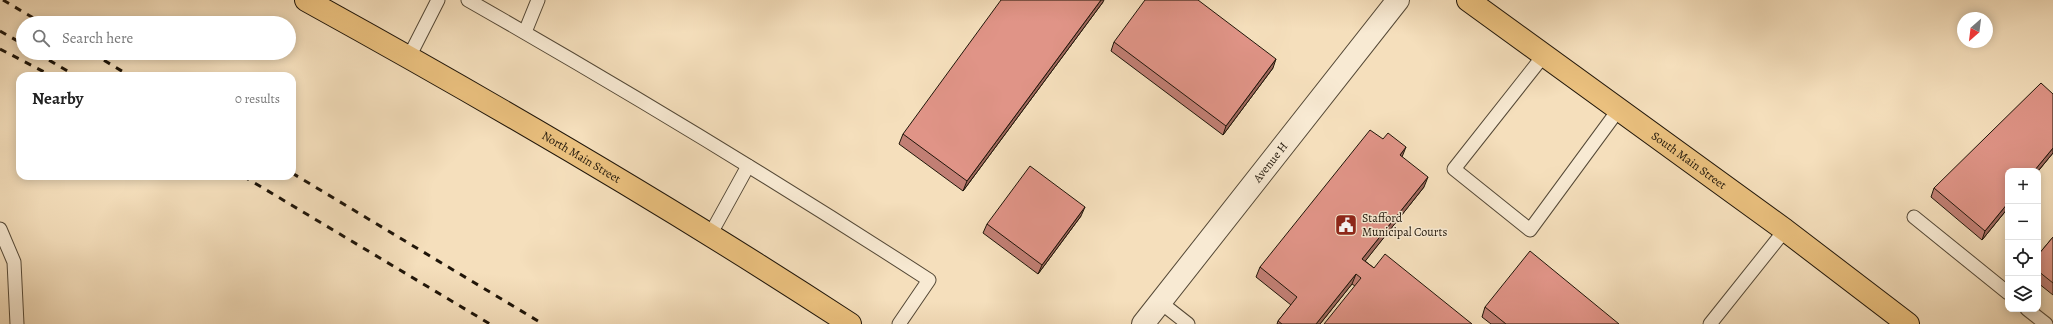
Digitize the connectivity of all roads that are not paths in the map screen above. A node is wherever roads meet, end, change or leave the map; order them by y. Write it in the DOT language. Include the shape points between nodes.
graph roads {
  1 [pos="306,0"];
  2 [pos="438,0"];
  3 [pos="468,0"];
  4 [pos="538,0"];
  5 [pos="1398,0"];
  6 [pos="1468,0"];
  7 [pos="525,32"];
  8 [pos="1544,55"];
  9 [pos="409,57"];
  10 [pos="1618,109"];
  11 [pos="748,166"];
  12 [pos="1914,217"];
  13 [pos="0,229"];
  14 [pos="1785,230"];
  15 [pos="710,235"];
  16 [pos="2005,291"];
  17 [pos="1160,302"];
  18 [pos="2031,312"];
  19 [pos="17,324"];
  20 [pos="850,324"];
  21 [pos="899,324"];
  22 [pos="1143,324"];
  23 [pos="1188,324"];
  24 [pos="1710,324"];
  25 [pos="1908,324"];
  26 [pos="2046,324"];
  1 -- 9 [label="highway, North Main Street"];
  2 -- 9 [label="lane"];
  3 -- 7 [label="lane"];
  4 -- 7 [label="lane"];
  5 -- 17 [label="street, Avenue H"];
  6 -- 8 [label="highway, South Main Street"];
  7 -- 11 [label="lane"];
  8 -- 10 [label="highway, South Main Street"];
  8 -- 10 [label="lane" via="1454,169 1530,230"];
  9 -- 15 [label="highway, North Main Street" via="468,89"];
  10 -- 14 [label="highway, South Main Street"];
  11 -- 15 [label="lane"];
  11 -- 21 [label="lane" via="929,280"];
  12 -- 16 [label="lane"];
  13 -- 19 [label="lane" via="14,262"];
  14 -- 24 [label="lane"];
  14 -- 25 [label="highway, South Main Street"];
  15 -- 20 [label="highway, North Main Street"];
  17 -- 22 [label="street, Avenue H"];
  17 -- 23 [label="lane"];
  18 -- 26 [label="lane"];
}
